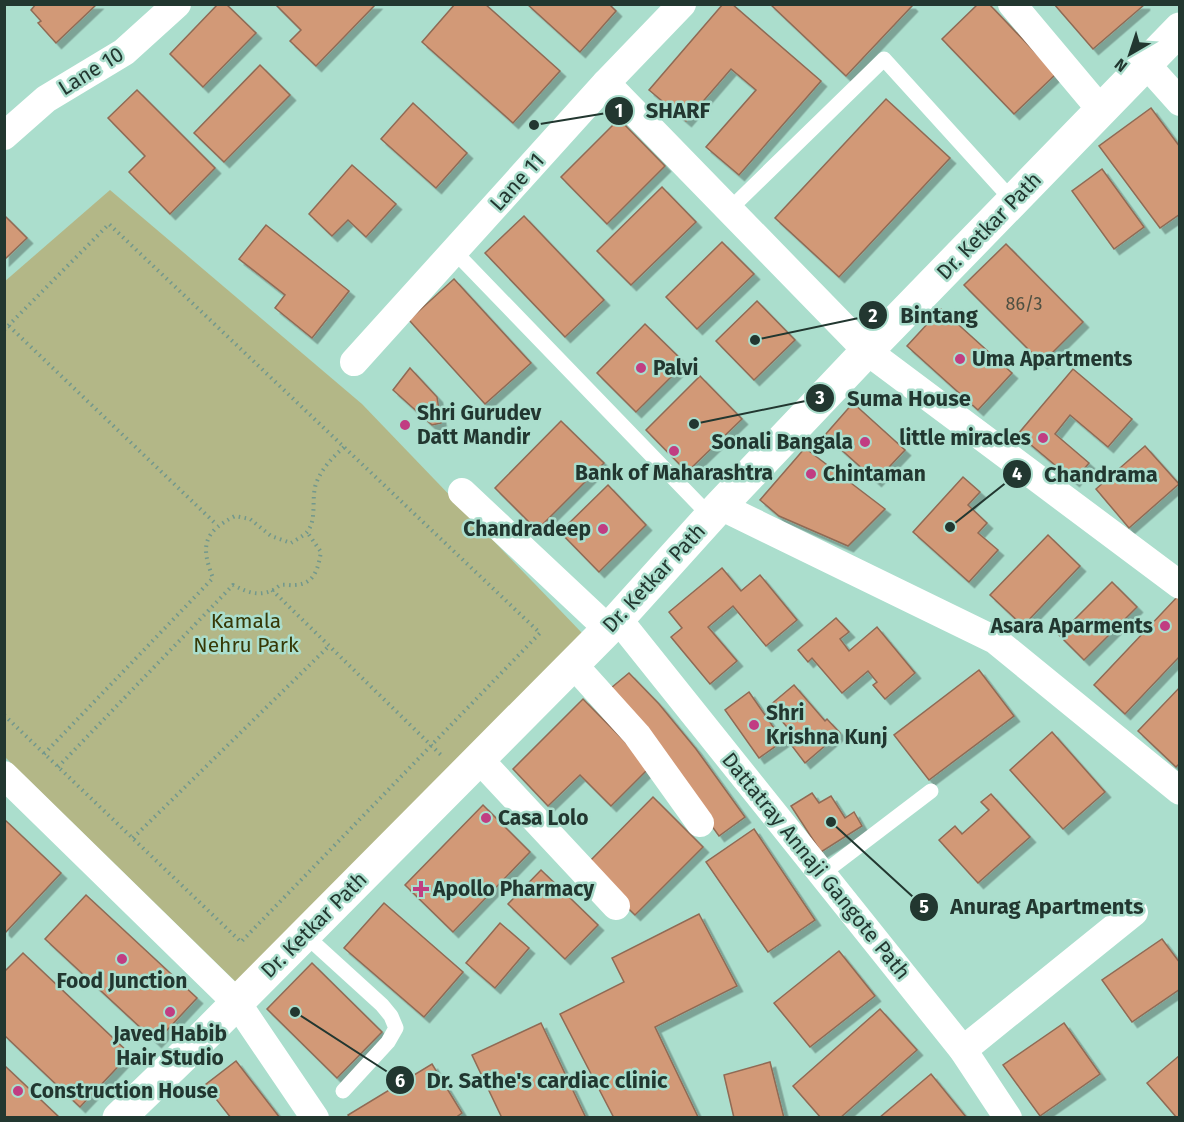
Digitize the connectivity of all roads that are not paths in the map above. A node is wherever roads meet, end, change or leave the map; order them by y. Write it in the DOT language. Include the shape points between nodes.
graph roads {
  1 [pos="177,4"];
  2 [pos="682,4"];
  3 [pos="1012,4"];
  4 [pos="1179,29"];
  5 [pos="1146,64"];
  6 [pos="606,83"];
  7 [pos="1179,102"];
  8 [pos="1101,110"];
  9 [pos="4,136"];
  10 [pos="1013,201"];
  11 [pos="730,209"];
  12 [pos="454,251"];
  13 [pos="867,351"];
  14 [pos="354,362"];
  15 [pos="462,492"];
  16 [pos="715,511"];
  17 [pos="1174,572"];
  18 [pos="613,624"];
  19 [pos="573,664"];
  20 [pos="478,758"];
  21 [pos="4,775"];
  22 [pos="931,791"];
  23 [pos="1179,791"];
  24 [pos="700,824"];
  25 [pos="822,874"];
  26 [pos="616,906"];
  27 [pos="1134,912"];
  28 [pos="304,934"];
  29 [pos="237,1003"];
  30 [pos="963,1050"];
  31 [pos="343,1091"];
  32 [pos="119,1118"];
  33 [pos="315,1118"];
  34 [pos="1008,1118"];
  1 -- 9 [label="street, Lane 10" via="124,52 46,99"];
  2 -- 6 [label="street, Lane 11"];
  3 -- 8 [label="street"];
  4 -- 5 [label="street, Dr. Ketkar Path"];
  5 -- 7 [label="street"];
  5 -- 8 [label="street, Dr. Ketkar Path"];
  6 -- 11 [label="street"];
  6 -- 12 [label="street, Lane 11"];
  8 -- 10 [label="street, Dr. Ketkar Path"];
  10 -- 11 [label="lane" via="885,59"];
  10 -- 13 [label="street, Dr. Ketkar Path"];
  11 -- 13 [label="street"];
  12 -- 14 [label="street, Lane 11"];
  12 -- 16 [label="lane"];
  13 -- 16 [label="street, Dr. Ketkar Path"];
  13 -- 17 [label="street"];
  15 -- 18 [label="street, Dattatray Annaji Gangote Path"];
  16 -- 18 [label="street, Dr. Ketkar Path"];
  16 -- 23 [label="street" via="996,640"];
  18 -- 19 [label="street, Dr. Ketkar Path"];
  18 -- 25 [label="street, Dattatray Annaji Gangote Path"];
  19 -- 20 [label="street, Dr. Ketkar Path"];
  19 -- 24 [label="street" via="637,735"];
  20 -- 26 [label="street"];
  20 -- 28 [label="street, Dr. Ketkar Path"];
  21 -- 29 [label="street"];
  22 -- 25 [label="lane"];
  25 -- 30 [label="street, Dattatray Annaji Gangote Path"];
  27 -- 30 [label="street"];
  28 -- 29 [label="street, Dr. Ketkar Path"];
  28 -- 31 [label="lane" via="382,1005 396,1028"];
  29 -- 32 [label="street, Dr. Ketkar Path"];
  29 -- 33 [label="street"];
  30 -- 34 [label="street, Dattatray Annaji Gangote Path"];
}
